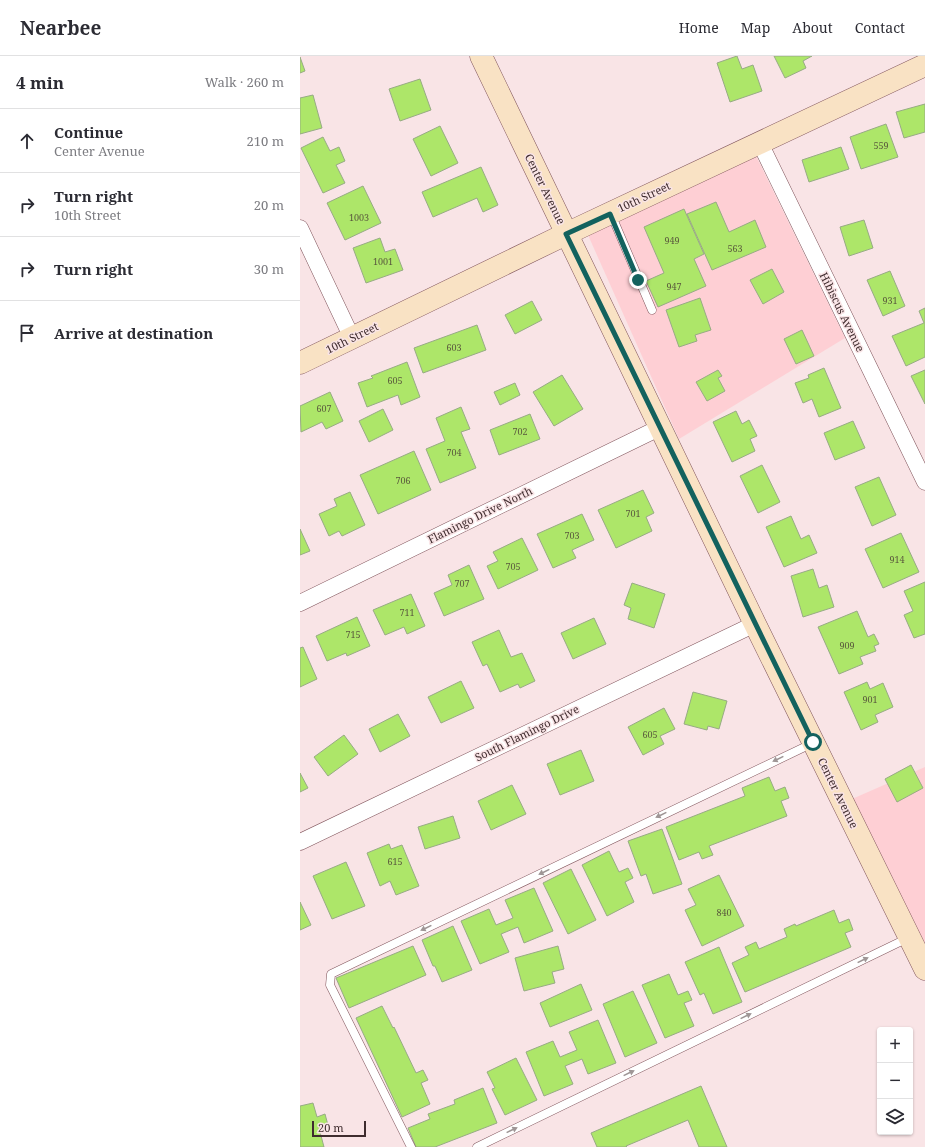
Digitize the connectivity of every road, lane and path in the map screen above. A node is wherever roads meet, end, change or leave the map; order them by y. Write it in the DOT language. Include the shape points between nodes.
graph roads {
  1 [pos="481,56"];
  2 [pos="925,65"];
  3 [pos="760,143"];
  4 [pos="610,214"];
  5 [pos="300,228"];
  6 [pos="566,234"];
  7 [pos="652,310"];
  8 [pos="352,338"];
  9 [pos="300,363"];
  10 [pos="661,427"];
  11 [pos="925,482"];
  12 [pos="300,603"];
  13 [pos="755,624"];
  14 [pos="813,742"];
  15 [pos="300,842"];
  16 [pos="909,937"];
  17 [pos="925,969"];
  18 [pos="411,1147"];
  19 [pos="477,1147"];
  1 -- 6 [label="street, Center Avenue"];
  2 -- 3 [label="street, 10th Street"];
  3 -- 4 [label="street, 10th Street"];
  3 -- 11 [label="street, Hibiscus Avenue"];
  4 -- 6 [label="street, 10th Street"];
  4 -- 7 [label="lane"];
  5 -- 8 [label="street"];
  6 -- 8 [label="street, 10th Street"];
  6 -- 10 [label="street, Center Avenue"];
  8 -- 9 [label="street, 10th Street"];
  10 -- 12 [label="street, Flamingo Drive North"];
  10 -- 13 [label="street, Center Avenue"];
  13 -- 14 [label="street, Center Avenue"];
  13 -- 15 [label="street, South Flamingo Drive"];
  14 -- 16 [label="street, Center Avenue"];
  14 -- 18 [label="lane, one-way" via="331,974 330,985"];
  16 -- 17 [label="street, Center Avenue"];
  19 -- 16 [label="lane, one-way"];
}
